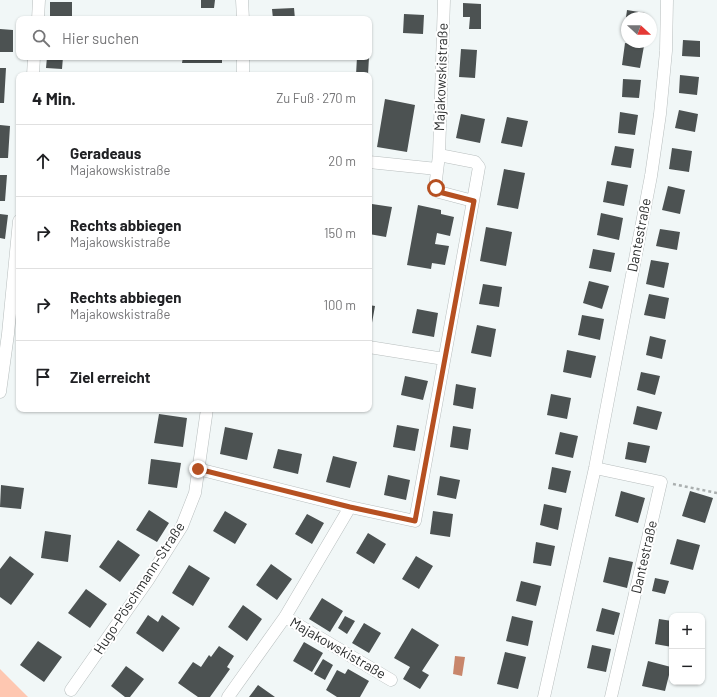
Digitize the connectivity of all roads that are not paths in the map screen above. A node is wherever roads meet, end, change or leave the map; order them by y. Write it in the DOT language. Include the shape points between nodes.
graph roads {
  1 [pos="39,0"];
  2 [pos="242,0"];
  3 [pos="444,0"];
  4 [pos="667,0"];
  5 [pos="38,16"];
  6 [pos="243,16"];
  7 [pos="34,60"];
  8 [pos="243,60"];
  9 [pos="33,72"];
  10 [pos="243,72"];
  11 [pos="438,155"];
  12 [pos="372,162"];
  13 [pos="437,169"];
  14 [pos="474,201"];
  15 [pos="16,252"];
  16 [pos="372,347"];
  17 [pos="444,359"];
  18 [pos="0,392"];
  19 [pos="206,412"];
  20 [pos="595,468"];
  21 [pos="198,469"];
  22 [pos="350,507"];
  23 [pos="285,617"];
  24 [pos="391,680"];
  25 [pos="71,690"];
  26 [pos="228,697"];
  27 [pos="544,697"];
  28 [pos="611,697"];
  1 -- 5 [label="street"];
  2 -- 6 [label="street"];
  3 -- 11 [label="street, Majakowskistraße"];
  4 -- 20 [label="street, Dantestraße" via="666,51 651,176"];
  7 -- 9 [label="street"];
  8 -- 10 [label="street"];
  11 -- 13 [label="street, Majakowskistraße"];
  11 -- 14 [label="street" via="478,164"];
  12 -- 13 [label="street"];
  13 -- 14 [label="street, Majakowskistraße" via="436,188 439,192"];
  14 -- 17 [label="street"];
  15 -- 18 [label="street"];
  16 -- 17 [label="street"];
  17 -- 22 [label="street" via="415,521"];
  19 -- 21 [label="street, Hugo-Pöschmann-Straße"];
  20 -- 27 [label="street, Dantestraße"];
  20 -- 28 [label="street, Dantestraße" via="661,482"];
  21 -- 22 [label="street"];
  21 -- 25 [label="street, Hugo-Pöschmann-Straße" via="195,493 182,526 148,580"];
  22 -- 23 [label="street, Majakowskistraße"];
  23 -- 24 [label="street, Majakowskistraße"];
  23 -- 26 [label="street, Majakowskistraße"];
}
